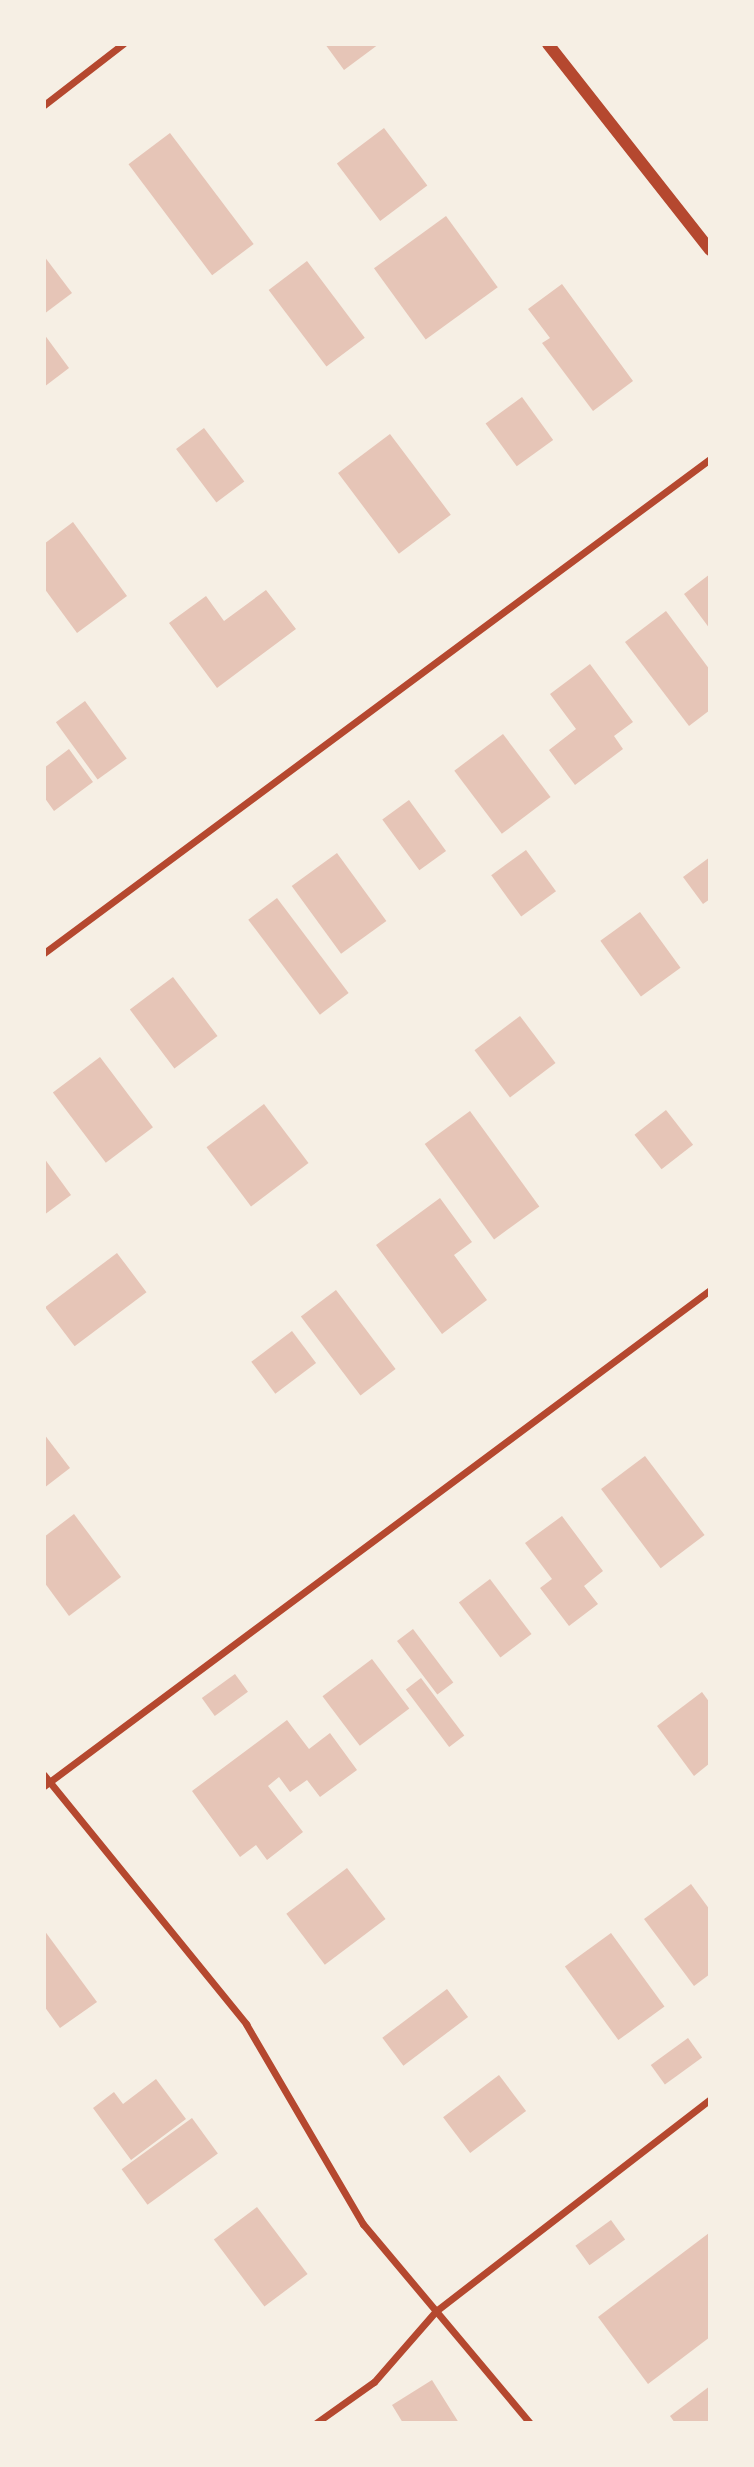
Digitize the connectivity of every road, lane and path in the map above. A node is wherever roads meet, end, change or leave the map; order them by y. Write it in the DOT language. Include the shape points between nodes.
graph roads {
  1 [pos="123,44"];
  2 [pos="548,44"];
  3 [pos="44,106"];
  4 [pos="710,250"];
  5 [pos="710,459"];
  6 [pos="44,953"];
  7 [pos="710,1290"];
  8 [pos="46,1781"];
  9 [pos="710,2099"];
  10 [pos="436,2311"];
  11 [pos="316,2423"];
  12 [pos="530,2423"];
  1 -- 3 [label="street"];
  2 -- 4 [label="street"];
  5 -- 6 [label="street"];
  7 -- 8 [label="street"];
  8 -- 10 [label="street" via="246,2024 363,2224"];
  9 -- 10 [label="street"];
  10 -- 11 [label="street" via="374,2382"];
  10 -- 12 [label="street"];
}
